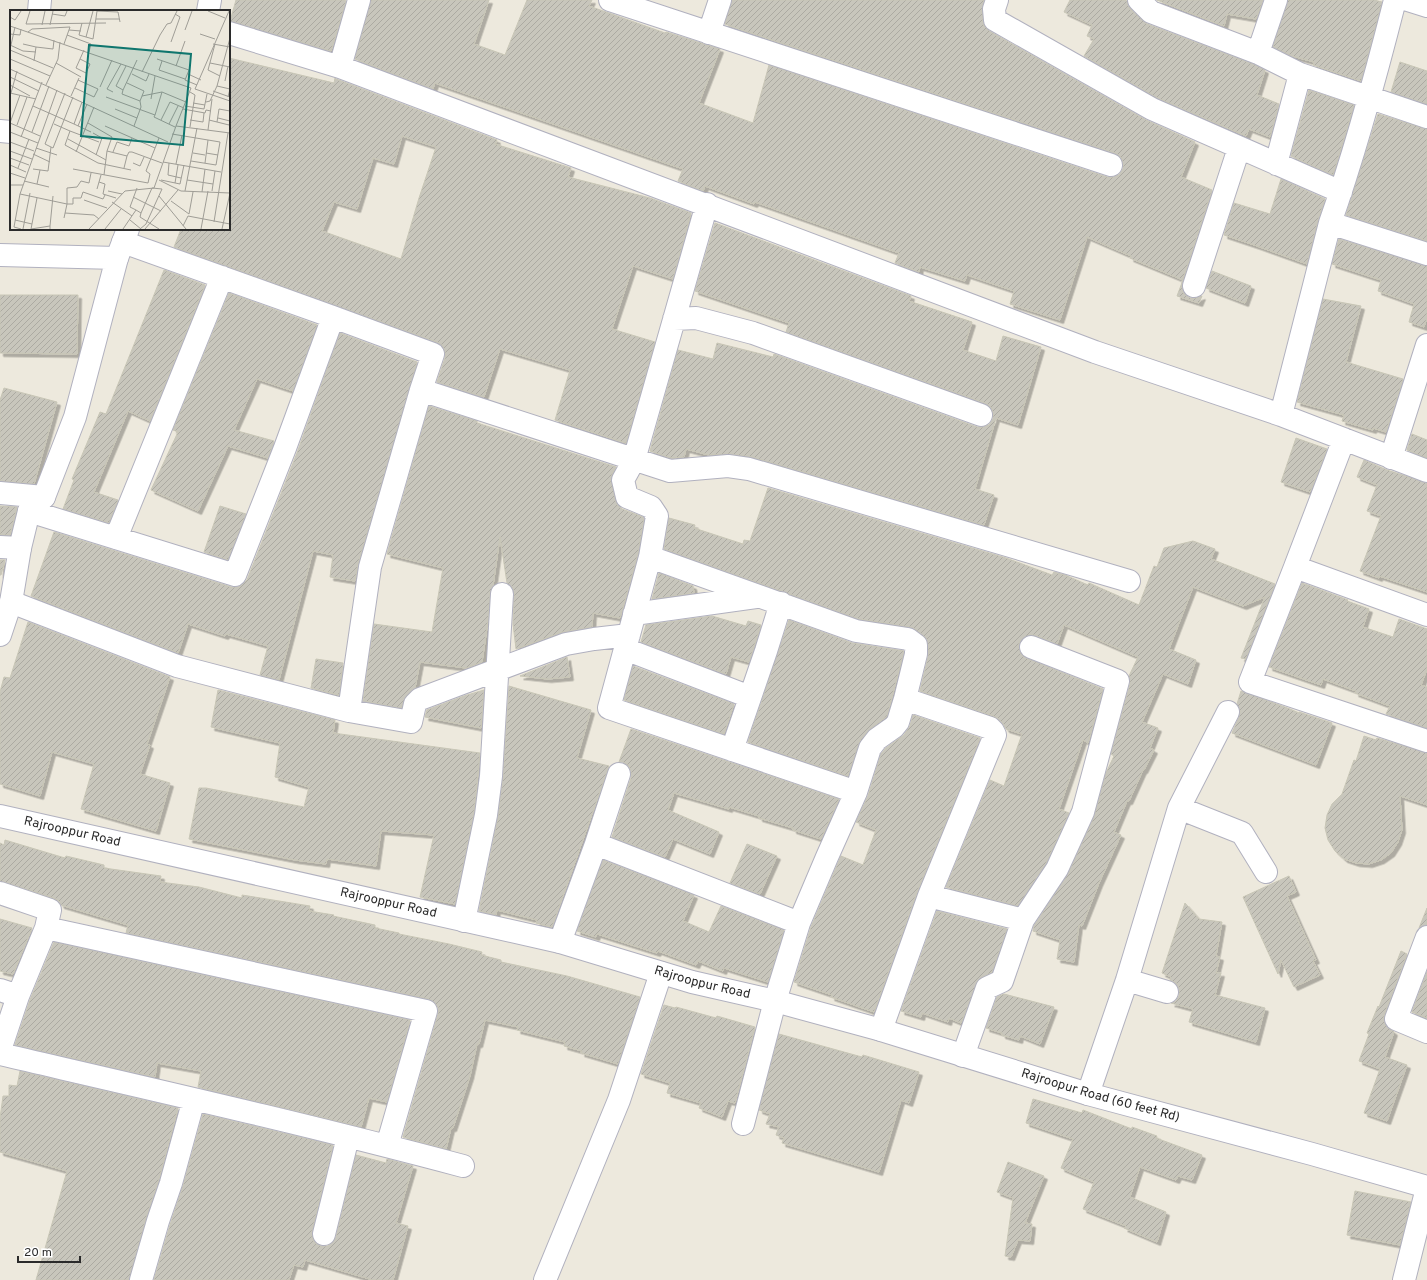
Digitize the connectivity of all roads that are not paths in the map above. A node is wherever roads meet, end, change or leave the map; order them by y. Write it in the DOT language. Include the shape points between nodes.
graph roads {
  1 [pos="40,0"];
  2 [pos="210,0"];
  3 [pos="359,0"];
  4 [pos="610,0"];
  5 [pos="720,0"];
  6 [pos="997,0"];
  7 [pos="1139,0"];
  8 [pos="1276,0"];
  9 [pos="1395,0"];
  10 [pos="1408,0"];
  11 [pos="1427,6"];
  12 [pos="39,10"];
  13 [pos="208,10"];
  14 [pos="230,33"];
  15 [pos="709,33"];
  16 [pos="1258,53"];
  17 [pos="340,67"];
  18 [pos="1300,74"];
  19 [pos="1370,97"];
  20 [pos="1427,117"];
  21 [pos="0,131"];
  22 [pos="10,132"];
  23 [pos="1239,148"];
  24 [pos="1276,164"];
  25 [pos="1111,165"];
  26 [pos="1341,192"];
  27 [pos="707,204"];
  28 [pos="1330,223"];
  29 [pos="123,243"];
  30 [pos="1427,254"];
  31 [pos="0,255"];
  32 [pos="222,277"];
  33 [pos="1194,286"];
  34 [pos="333,316"];
  35 [pos="674,319"];
  36 [pos="1427,345"];
  37 [pos="421,390"];
  38 [pos="981,415"];
  39 [pos="1281,415"];
  40 [pos="1344,439"];
  41 [pos="1391,458"];
  42 [pos="634,460"];
  43 [pos="1427,472"];
  44 [pos="0,493"];
  45 [pos="37,504"];
  46 [pos="116,538"];
  47 [pos="10,547"];
  48 [pos="650,557"];
  49 [pos="1295,567"];
  50 [pos="1129,581"];
  51 [pos="502,594"];
  52 [pos="760,596"];
  53 [pos="11,602"];
  54 [pos="781,603"];
  55 [pos="634,614"];
  56 [pos="1427,615"];
  57 [pos="0,635"];
  58 [pos="627,642"];
  59 [pos="1031,647"];
  60 [pos="497,670"];
  61 [pos="750,697"];
  62 [pos="906,699"];
  63 [pos="348,711"];
  64 [pos="1228,712"];
  65 [pos="1427,741"];
  66 [pos="732,750"];
  67 [pos="619,774"];
  68 [pos="856,792"];
  69 [pos="1179,808"];
  70 [pos="0,816"];
  71 [pos="596,844"];
  72 [pos="1266,872"];
  73 [pos="0,893"];
  74 [pos="929,896"];
  75 [pos="1023,920"];
  76 [pos="464,921"];
  77 [pos="799,923"];
  78 [pos="46,928"];
  79 [pos="1427,937"];
  80 [pos="560,942"];
  81 [pos="661,973"];
  82 [pos="1127,980"];
  83 [pos="1167,992"];
  84 [pos="9,993"];
  85 [pos="775,1001"];
  86 [pos="881,1030"];
  87 [pos="1427,1032"];
  88 [pos="0,1050"];
  89 [pos="0,1054"];
  90 [pos="963,1056"];
  91 [pos="1088,1094"];
  92 [pos="194,1099"];
  93 [pos="743,1124"];
  94 [pos="348,1137"];
  95 [pos="387,1146"];
  96 [pos="463,1166"];
  97 [pos="1427,1187"];
  98 [pos="324,1234"];
  99 [pos="141,1280"];
  100 [pos="545,1280"];
  101 [pos="1404,1280"];
  1 -- 12 [label="street"];
  2 -- 13 [label="street"];
  3 -- 17 [label="street"];
  4 -- 15 [label="street"];
  5 -- 15 [label="street"];
  6 -- 23 [label="street" via="994,9 995,20 1152,108"];
  7 -- 16 [label="street" via="1152,12"];
  8 -- 16 [label="street"];
  9 -- 19 [label="street"];
  10 -- 11 [label="street"];
  14 -- 17 [label="street"];
  15 -- 25 [label="street"];
  16 -- 18 [label="street"];
  17 -- 27 [label="street"];
  18 -- 19 [label="street"];
  18 -- 24 [label="street"];
  19 -- 20 [label="street"];
  19 -- 26 [label="street"];
  21 -- 22 [label="street"];
  23 -- 24 [label="street"];
  23 -- 33 [label="street"];
  24 -- 26 [label="street"];
  26 -- 28 [label="street"];
  27 -- 35 [label="street"];
  27 -- 39 [label="street" via="1095,352"];
  28 -- 30 [label="street"];
  28 -- 39 [label="street"];
  29 -- 31 [label="street"];
  29 -- 32 [label="street"];
  29 -- 45 [label="street" via="75,416"];
  32 -- 34 [label="street"];
  32 -- 46 [label="street"];
  34 -- 37 [label="street" via="433,354"];
  34 -- 46 [label="street" via="235,575"];
  35 -- 38 [label="street" via="696,318 753,333"];
  35 -- 42 [label="street"];
  36 -- 41 [label="street"];
  37 -- 42 [label="street"];
  37 -- 63 [label="street" via="370,567"];
  39 -- 40 [label="street"];
  40 -- 41 [label="street"];
  40 -- 49 [label="street"];
  41 -- 43 [label="street"];
  42 -- 48 [label="street" via="623,480 627,497 651,507 657,516"];
  42 -- 50 [label="street" via="670,471 728,466 749,469"];
  44 -- 45 [label="street"];
  45 -- 46 [label="street"];
  45 -- 47 [label="street"];
  47 -- 53 [label="street"];
  48 -- 52 [label="street"];
  48 -- 55 [label="street"];
  49 -- 56 [label="street"];
  49 -- 65 [label="street" via="1250,682"];
  51 -- 60 [label="street"];
  52 -- 54 [label="street"];
  52 -- 55 [label="street"];
  53 -- 57 [label="street"];
  53 -- 63 [label="street" via="177,666"];
  54 -- 61 [label="street"];
  54 -- 62 [label="street" via="856,630 908,639 916,645"];
  55 -- 58 [label="street"];
  58 -- 60 [label="street" via="594,639 566,644"];
  58 -- 61 [label="street"];
  58 -- 66 [label="street" via="609,708"];
  59 -- 75 [label="street" via="1118,681 1083,812 1057,870"];
  60 -- 63 [label="street" via="420,700 415,704 411,722"];
  60 -- 76 [label="street" via="491,776 486,815"];
  61 -- 66 [label="street"];
  62 -- 68 [label="street" via="898,722 870,748"];
  62 -- 74 [label="street" via="990,728 995,735"];
  64 -- 69 [label="street"];
  66 -- 68 [label="street"];
  67 -- 71 [label="street"];
  68 -- 77 [label="street"];
  69 -- 72 [label="street" via="1242,833"];
  69 -- 82 [label="street"];
  70 -- 76 [label="street, Rajrooppur Road"];
  71 -- 77 [label="street"];
  71 -- 80 [label="street"];
  73 -- 78 [label="street" via="50,910"];
  74 -- 75 [label="street"];
  74 -- 86 [label="street"];
  75 -- 90 [label="street" via="1002,982 987,988"];
  76 -- 80 [label="street, Rajrooppur Road"];
  77 -- 85 [label="street"];
  78 -- 84 [label="street"];
  78 -- 95 [label="street" via="426,1011"];
  79 -- 87 [label="street" via="1396,1019"];
  80 -- 81 [label="street, Rajrooppur Road"];
  81 -- 85 [label="street, Rajrooppur Road"];
  81 -- 100 [label="street" via="619,1100"];
  82 -- 83 [label="street"];
  82 -- 91 [label="street"];
  84 -- 88 [label="street"];
  85 -- 86 [label="street, Rajroopur Road (60 feet Rd)"];
  85 -- 93 [label="street"];
  86 -- 90 [label="street, Rajroopur Road (60 feet Rd)"];
  89 -- 92 [label="street"];
  90 -- 91 [label="street, Rajroopur Road (60 feet Rd)"];
  91 -- 97 [label="street, Rajroopur Road (60 feet Rd)"];
  92 -- 94 [label="street"];
  92 -- 99 [label="street"];
  94 -- 95 [label="street"];
  94 -- 98 [label="street"];
  95 -- 96 [label="street"];
  97 -- 101 [label="street"];
}
